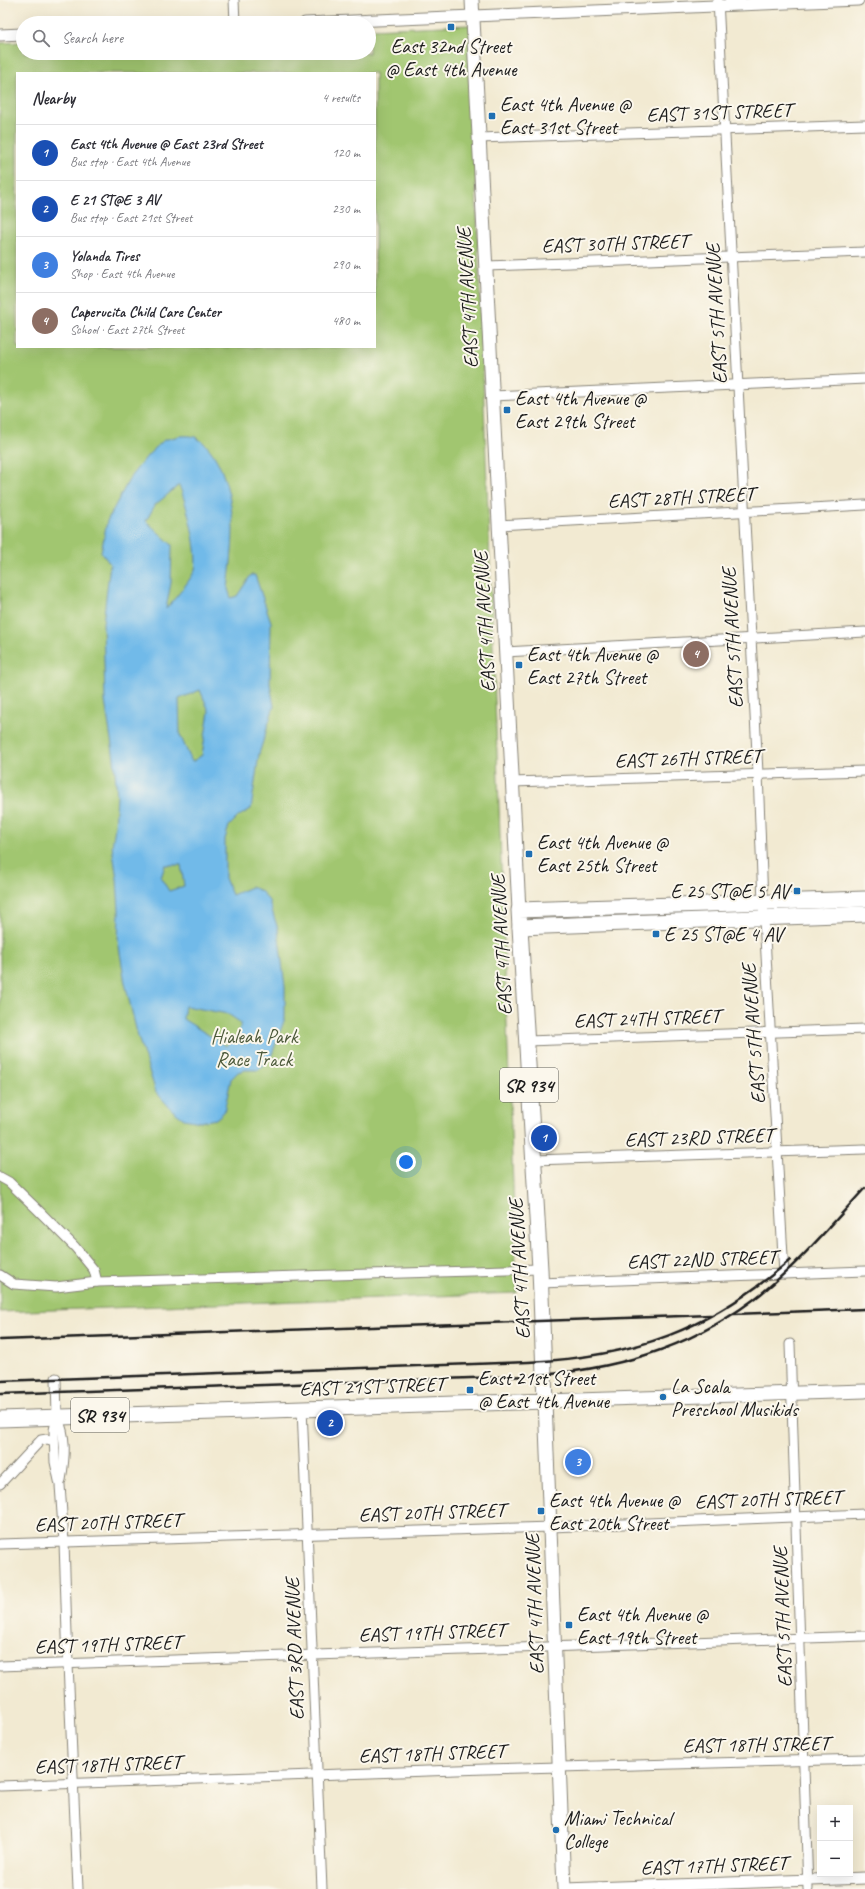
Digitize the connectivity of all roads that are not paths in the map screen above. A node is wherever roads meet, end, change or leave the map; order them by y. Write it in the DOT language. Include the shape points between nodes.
graph roads {
  1 [pos="234,0"];
  2 [pos="472,0"];
  3 [pos="858,0"];
  4 [pos="718,3"];
  5 [pos="235,16"];
  6 [pos="472,17"];
  7 [pos="376,20"];
  8 [pos="16,34"];
  9 [pos="0,35"];
  10 [pos="865,125"];
  11 [pos="725,130"];
  12 [pos="479,138"];
  13 [pos="865,252"];
  14 [pos="731,257"];
  15 [pos="486,266"];
  16 [pos="865,379"];
  17 [pos="737,385"];
  18 [pos="492,396"];
  19 [pos="865,505"];
  20 [pos="743,512"];
  21 [pos="499,525"];
  22 [pos="865,632"];
  23 [pos="750,638"];
  24 [pos="505,652"];
  25 [pos="865,771"];
  26 [pos="758,773"];
  27 [pos="512,782"];
  28 [pos="865,899"];
  29 [pos="763,902"];
  30 [pos="519,910"];
  31 [pos="865,914"];
  32 [pos="764,919"];
  33 [pos="520,927"];
  34 [pos="865,1029"];
  35 [pos="770,1032"];
  36 [pos="527,1041"];
  37 [pos="865,1149"];
  38 [pos="778,1152"];
  39 [pos="534,1160"];
  40 [pos="0,1176"];
  41 [pos="865,1271"];
  42 [pos="784,1274"];
  43 [pos="0,1275"];
  44 [pos="540,1276"];
  45 [pos="97,1282"];
  46 [pos="790,1344"];
  47 [pos="56,1378"];
  48 [pos="865,1391"];
  49 [pos="792,1393"];
  50 [pos="545,1401"];
  51 [pos="302,1408"];
  52 [pos="57,1417"];
  53 [pos="0,1419"];
  54 [pos="54,1441"];
  55 [pos="0,1484"];
  56 [pos="60,1485"];
  57 [pos="865,1514"];
  58 [pos="796,1516"];
  59 [pos="551,1527"];
  60 [pos="307,1534"];
  61 [pos="64,1542"];
  62 [pos="0,1544"];
  63 [pos="865,1636"];
  64 [pos="801,1638"];
  65 [pos="556,1646"];
  66 [pos="312,1655"];
  67 [pos="68,1664"];
  68 [pos="0,1666"];
  69 [pos="865,1759"];
  70 [pos="805,1761"];
  71 [pos="560,1767"];
  72 [pos="316,1775"];
  73 [pos="73,1784"];
  74 [pos="0,1786"];
  75 [pos="865,1878"];
  76 [pos="808,1884"];
  77 [pos="78,1889"];
  78 [pos="322,1889"];
  79 [pos="565,1889"];
  1 -- 5 [label="street"];
  2 -- 6 [label="main road, EAST 4TH AVENUE"];
  3 -- 4 [label="street"];
  4 -- 6 [label="street"];
  4 -- 11 [label="street, EAST 5TH AVENUE"];
  6 -- 7 [label="street"];
  6 -- 12 [label="main road, EAST 4TH AVENUE"];
  8 -- 9 [label="street"];
  10 -- 11 [label="street, EAST 31ST STREET"];
  11 -- 12 [label="street, EAST 31ST STREET"];
  11 -- 14 [label="street, EAST 5TH AVENUE"];
  12 -- 15 [label="main road, EAST 4TH AVENUE"];
  13 -- 14 [label="street, EAST 30TH STREET"];
  14 -- 15 [label="street, EAST 30TH STREET"];
  14 -- 17 [label="street, EAST 5TH AVENUE"];
  15 -- 18 [label="main road, EAST 4TH AVENUE"];
  16 -- 17 [label="street"];
  17 -- 18 [label="street"];
  17 -- 20 [label="street, EAST 5TH AVENUE"];
  18 -- 21 [label="main road, EAST 4TH AVENUE"];
  19 -- 20 [label="street, EAST 28TH STREET"];
  20 -- 21 [label="street, EAST 28TH STREET"];
  20 -- 23 [label="street, EAST 5TH AVENUE"];
  21 -- 24 [label="main road, EAST 4TH AVENUE"];
  22 -- 23 [label="street"];
  23 -- 24 [label="street"];
  23 -- 26 [label="street, EAST 5TH AVENUE"];
  24 -- 27 [label="main road, EAST 4TH AVENUE"];
  25 -- 26 [label="street, EAST 26TH STREET"];
  26 -- 27 [label="street, EAST 26TH STREET"];
  26 -- 29 [label="street, EAST 5TH AVENUE"];
  27 -- 30 [label="main road, EAST 4TH AVENUE"];
  28 -- 29 [label="main road"];
  29 -- 30 [label="main road"];
  29 -- 32 [label="street, EAST 5TH AVENUE"];
  30 -- 33 [label="main road, EAST 4TH AVENUE / SR 934"];
  31 -- 32 [label="main road"];
  32 -- 33 [label="main road"];
  32 -- 35 [label="street, EAST 5TH AVENUE"];
  33 -- 36 [label="main road, EAST 4TH AVENUE / SR 934"];
  34 -- 35 [label="street, EAST 24TH STREET"];
  35 -- 36 [label="street, EAST 24TH STREET"];
  35 -- 38 [label="street, EAST 5TH AVENUE"];
  36 -- 39 [label="main road, EAST 4TH AVENUE / SR 934"];
  37 -- 38 [label="street, EAST 23RD STREET"];
  38 -- 39 [label="street, EAST 23RD STREET"];
  38 -- 42 [label="street, EAST 5TH AVENUE"];
  39 -- 44 [label="main road, EAST 4TH AVENUE / SR 934"];
  40 -- 45 [label="street" via="32,1203 74,1247 94,1270"];
  41 -- 42 [label="street, EAST 22ND STREET"];
  42 -- 44 [label="street, EAST 22ND STREET"];
  43 -- 45 [label="street, EAST 22ND STREET" via="14,1284 56,1287"];
  44 -- 45 [label="street, EAST 22ND STREET"];
  44 -- 50 [label="main road, EAST 4TH AVENUE / SR 934"];
  46 -- 49 [label="street, EAST 5TH AVENUE"];
  47 -- 52 [label="street"];
  48 -- 49 [label="main road, EAST 21ST STREET"];
  49 -- 50 [label="main road, EAST 21ST STREET"];
  49 -- 58 [label="street, EAST 5TH AVENUE"];
  50 -- 51 [label="main road, EAST 21ST STREET / SR 934"];
  50 -- 59 [label="main road, EAST 4TH AVENUE"];
  51 -- 52 [label="main road, EAST 21ST STREET / SR 934"];
  51 -- 60 [label="street, EAST 3RD AVENUE"];
  52 -- 53 [label="main road, EAST 21ST STREET / SR 934"];
  52 -- 54 [label="street"];
  52 -- 56 [label="street" via="64,1429 64,1461"];
  54 -- 55 [label="street" via="41,1440"];
  54 -- 56 [label="street"];
  56 -- 61 [label="street"];
  57 -- 58 [label="street, EAST 20TH STREET"];
  58 -- 59 [label="street, EAST 20TH STREET"];
  58 -- 64 [label="street, EAST 5TH AVENUE"];
  59 -- 60 [label="street, EAST 20TH STREET"];
  59 -- 65 [label="main road, EAST 4TH AVENUE"];
  60 -- 61 [label="street, EAST 20TH STREET"];
  60 -- 66 [label="street, EAST 3RD AVENUE"];
  61 -- 62 [label="street, EAST 20TH STREET"];
  61 -- 67 [label="street"];
  63 -- 64 [label="street, EAST 19TH STREET"];
  64 -- 65 [label="street, EAST 19TH STREET"];
  64 -- 70 [label="street, EAST 5TH AVENUE"];
  65 -- 66 [label="street, EAST 19TH STREET"];
  65 -- 71 [label="main road, EAST 4TH AVENUE"];
  66 -- 67 [label="street, EAST 19TH STREET"];
  66 -- 72 [label="street, EAST 3RD AVENUE"];
  67 -- 68 [label="street, EAST 19TH STREET"];
  67 -- 73 [label="street"];
  69 -- 70 [label="street, EAST 18TH STREET"];
  70 -- 71 [label="street, EAST 18TH STREET"];
  70 -- 76 [label="street, EAST 5TH AVENUE"];
  71 -- 72 [label="street, EAST 18TH STREET"];
  71 -- 79 [label="main road, EAST 4TH AVENUE"];
  72 -- 73 [label="street, EAST 18TH STREET"];
  72 -- 78 [label="street, EAST 3RD AVENUE"];
  73 -- 74 [label="street, EAST 18TH STREET"];
  73 -- 77 [label="street"];
  75 -- 76 [label="street, EAST 17TH STREET"];
  76 -- 79 [label="street, EAST 17TH STREET"];
}
